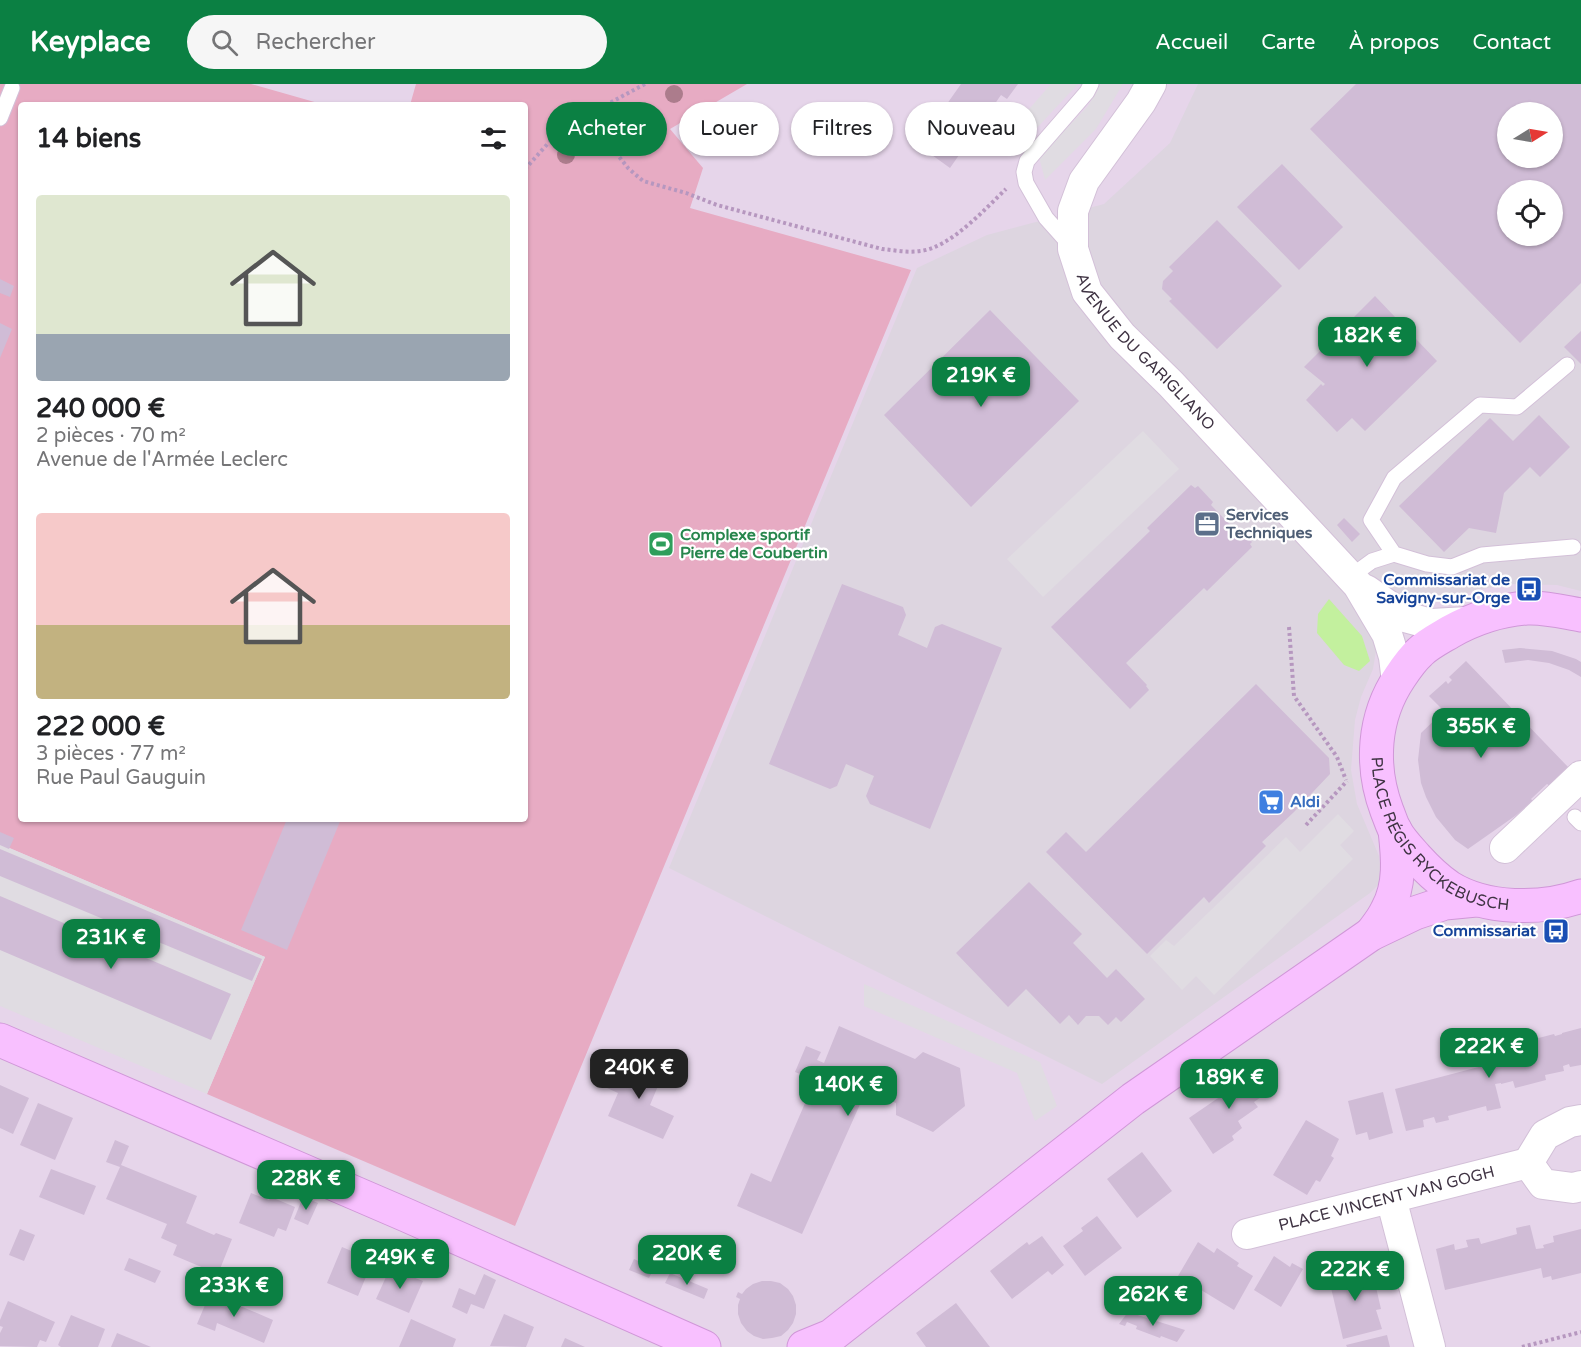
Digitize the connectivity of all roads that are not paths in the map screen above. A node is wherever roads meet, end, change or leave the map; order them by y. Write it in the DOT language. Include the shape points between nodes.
graph roads {
  1 [pos="1091,84"];
  2 [pos="1151,84"];
  3 [pos="12,88"];
  4 [pos="0,118"];
  5 [pos="1073,249"];
  6 [pos="1567,365"];
  7 [pos="1573,547"];
  8 [pos="1394,554"];
  9 [pos="1354,581"];
  10 [pos="1581,615"];
  11 [pos="1468,622"];
  12 [pos="1397,682"];
  13 [pos="1581,776"];
  14 [pos="1395,830"];
  15 [pos="1505,848"];
  16 [pos="1578,894"];
  17 [pos="1476,900"];
  18 [pos="1371,934"];
  19 [pos="0,1040"];
  20 [pos="1581,1119"];
  21 [pos="1528,1163"];
  22 [pos="1581,1186"];
  23 [pos="1391,1198"];
  24 [pos="1246,1234"];
  25 [pos="823,1344"];
  26 [pos="695,1345"];
  27 [pos="1430,1347"];
  1 -- 5 [label="lane" via="1027,161 1024,172 1046,218"];
  2 -- 5 [label="street, AVENUE DU GARIGLIANO" via="1084,181 1073,212"];
  3 -- 4 [label="lane"];
  5 -- 9 [label="street, AVENUE DU GARIGLIANO" via="1086,292 1122,336"];
  6 -- 8 [label="lane" via="1517,407 1480,405 1394,478 1371,520"];
  7 -- 8 [label="lane" via="1482,555 1452,567"];
  8 -- 9 [label="lane" via="1372,561"];
  9 -- 11 [label="street, AVENUE DU GARIGLIANO" via="1405,617 1431,624"];
  9 -- 12 [label="street, AVENUE DU GARIGLIANO" via="1387,634"];
  10 -- 11 [label="main road, PLACE RÉGIS RYCKEBUSCH" via="1530,608 1501,610"];
  11 -- 12 [label="main road, PLACE RÉGIS RYCKEBUSCH" via="1420,651"];
  12 -- 14 [label="main road, PLACE RÉGIS RYCKEBUSCH" via="1382,713 1376,743 1380,790"];
  13 -- 15 [label="street, PLACE RÉGIS RYCKEBUSCH"];
  14 -- 17 [label="main road, PLACE RÉGIS RYCKEBUSCH" via="1430,873"];
  14 -- 18 [label="main road" via="1395,893"];
  16 -- 17 [label="main road, PLACE RÉGIS RYCKEBUSCH" via="1544,904"];
  17 -- 18 [label="main road" via="1445,903"];
  18 -- 25 [label="main road" via="1133,1098"];
  19 -- 26 [label="main road"];
  20 -- 21 [label="street" via="1545,1135"];
  21 -- 22 [label="street" via="1543,1184"];
  21 -- 23 [label="street, PLACE VINCENT VAN GOGH"];
  23 -- 24 [label="street, PLACE VINCENT VAN GOGH"];
  23 -- 27 [label="street"];
}
